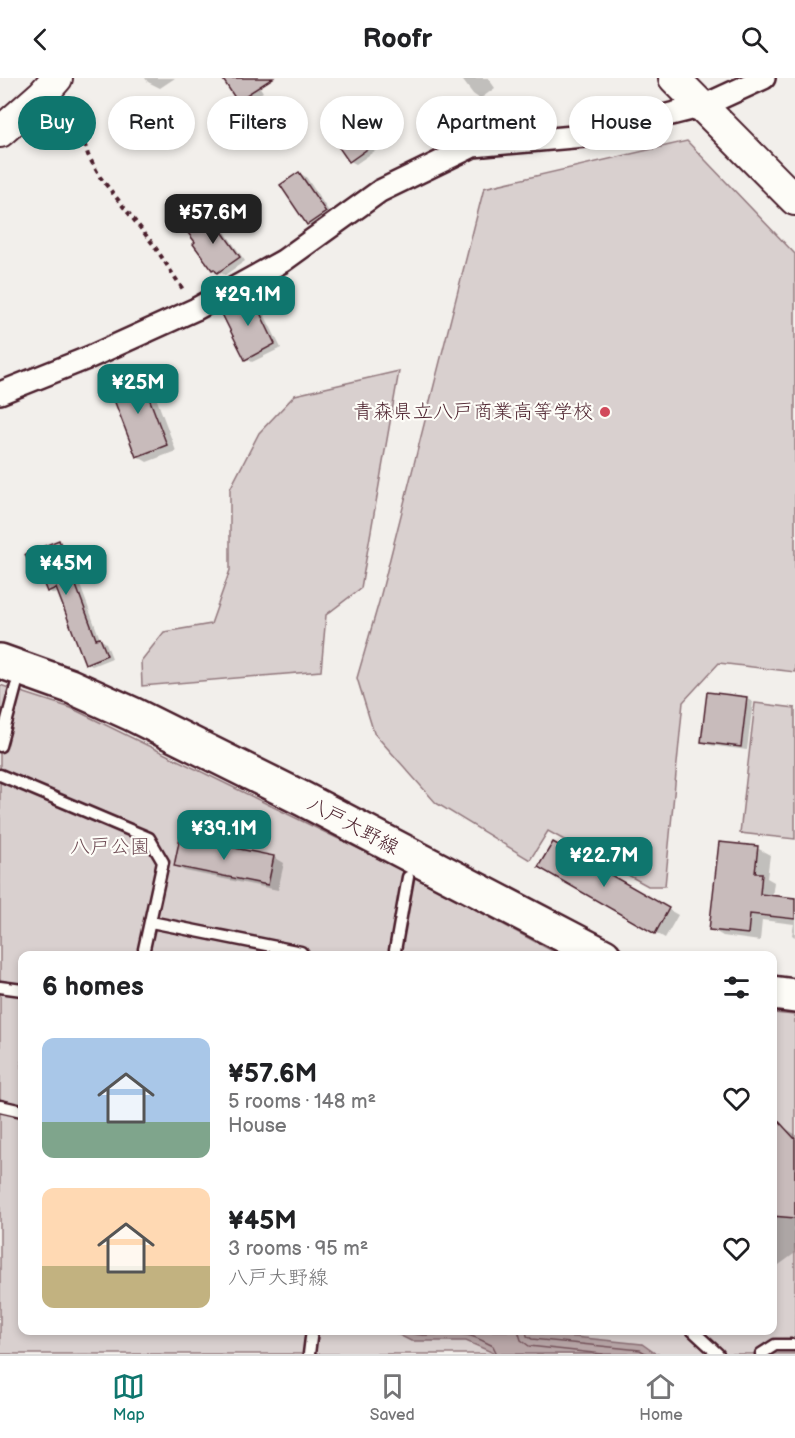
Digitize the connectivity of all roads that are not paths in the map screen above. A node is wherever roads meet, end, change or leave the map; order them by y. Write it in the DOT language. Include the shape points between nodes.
graph roads {
  1 [pos="674,78"];
  2 [pos="764,78"];
  3 [pos="56,79"];
  4 [pos="703,106"];
  5 [pos="0,132"];
  6 [pos="795,200"];
  7 [pos="0,393"];
  8 [pos="8,674"];
  9 [pos="0,746"];
  10 [pos="0,775"];
  11 [pos="408,877"];
  12 [pos="151,922"];
  13 [pos="144,949"];
  14 [pos="296,951"];
  15 [pos="395,951"];
  16 [pos="594,951"];
  17 [pos="0,987"];
  18 [pos="18,989"];
  19 [pos="777,994"];
  20 [pos="795,996"];
  21 [pos="0,1106"];
  22 [pos="18,1110"];
  23 [pos="311,1335"];
  24 [pos="697,1335"];
  25 [pos="795,1345"];
  26 [pos="309,1354"];
  27 [pos="718,1354"];
  28 [pos="761,1354"];
  1 -- 4 [label="main road"];
  2 -- 4 [label="street"];
  3 -- 5 [label="main road"];
  4 -- 6 [label="main road"];
  4 -- 7 [label="street" via="584,136 473,146 380,191 283,261 196,309"];
  8 -- 9 [label="lane"];
  8 -- 16 [label="main road, 八戸大野線" via="70,686 132,714"];
  10 -- 12 [label="lane" via="149,838 163,862"];
  11 -- 15 [label="lane"];
  12 -- 13 [label="lane"];
  12 -- 14 [label="lane"];
  17 -- 18 [label="lane"];
  19 -- 20 [label="main road"];
  21 -- 22 [label="lane"];
  23 -- 26 [label="lane"];
  24 -- 27 [label="lane"];
  25 -- 28 [label="lane" via="776,1345"];
}
